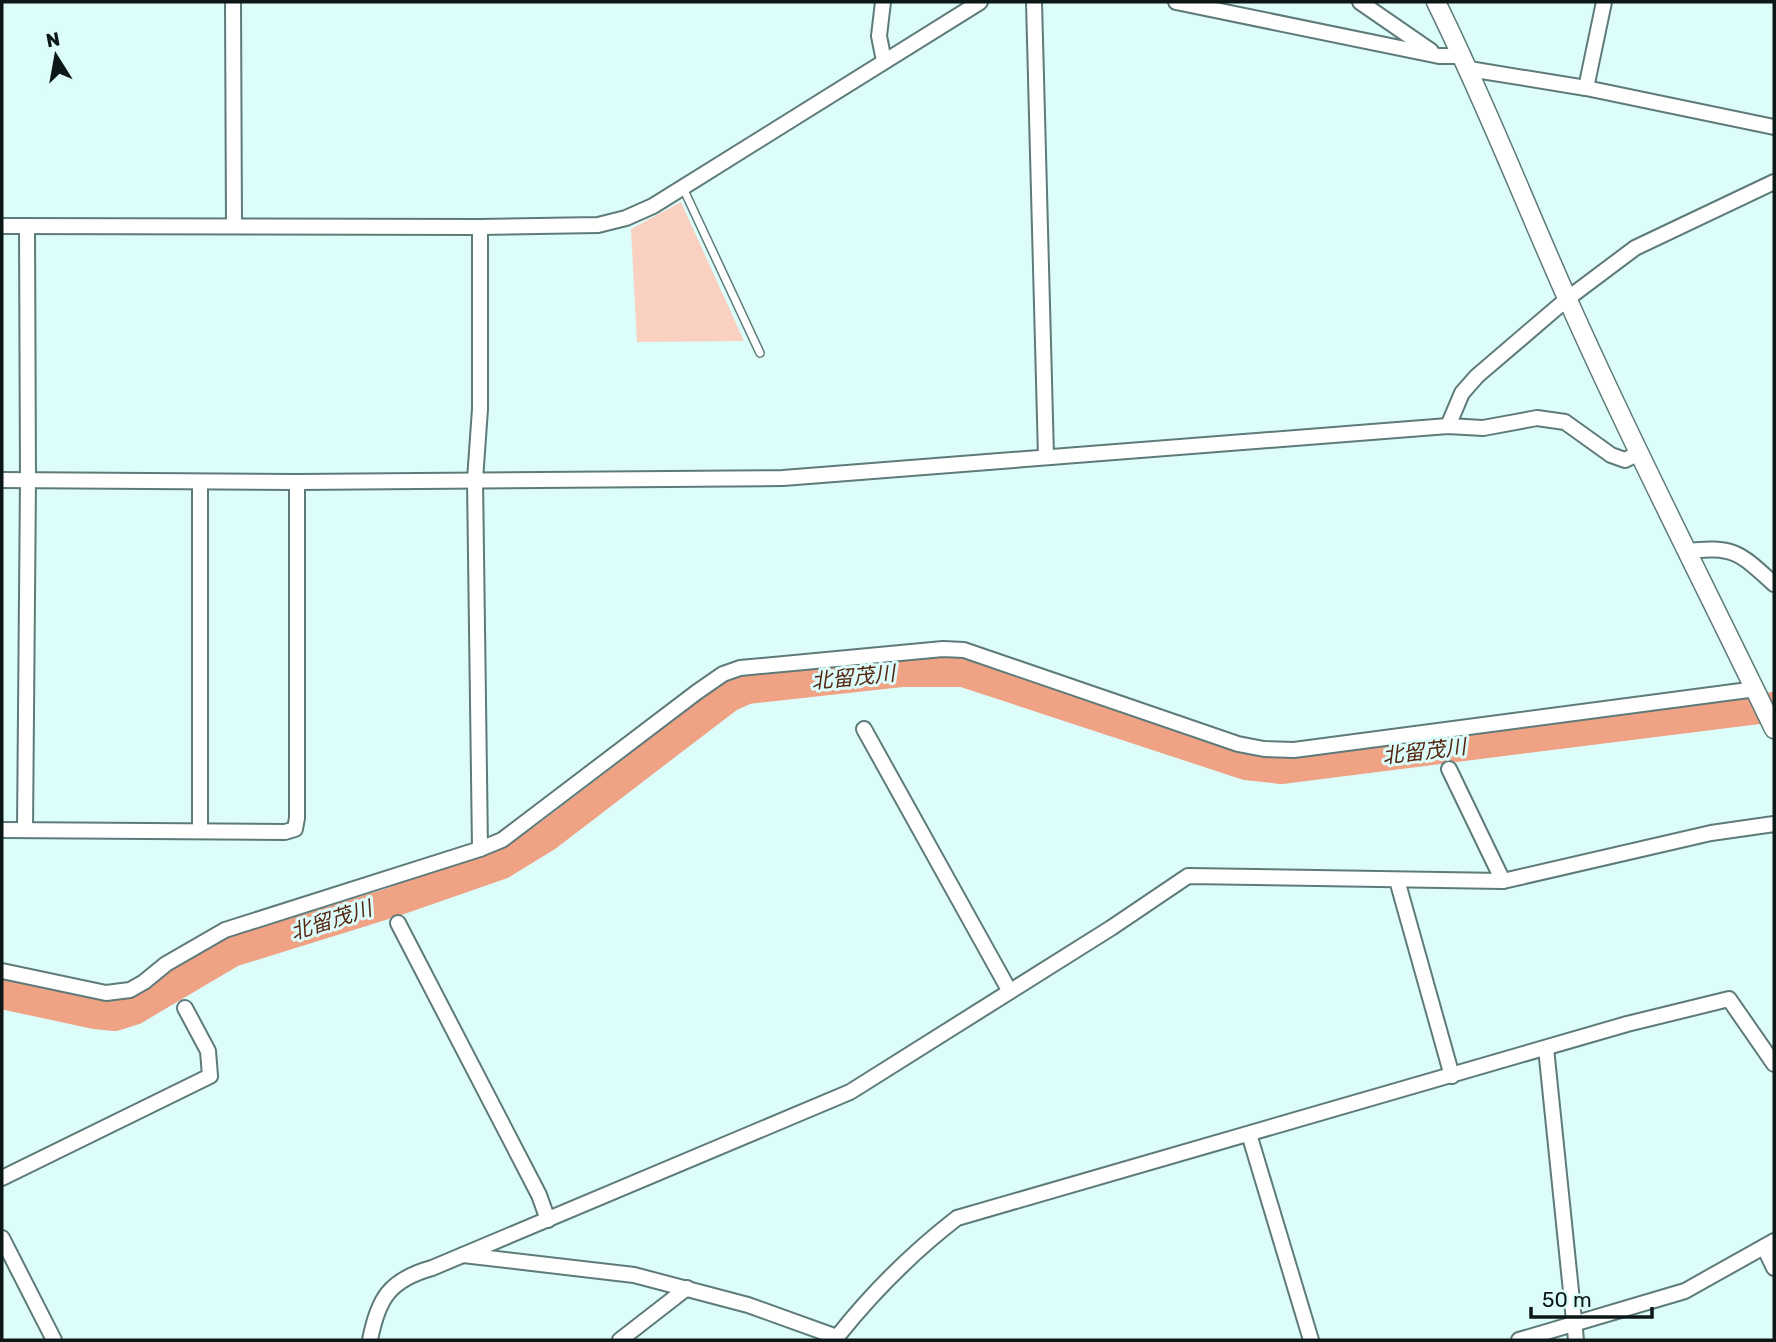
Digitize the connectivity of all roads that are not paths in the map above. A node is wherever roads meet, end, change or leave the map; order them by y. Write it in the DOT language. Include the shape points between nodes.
graph roads {
  1 [pos="233,2"];
  2 [pos="883,2"];
  3 [pos="980,2"];
  4 [pos="1034,2"];
  5 [pos="1176,2"];
  6 [pos="1360,2"];
  7 [pos="1436,2"];
  8 [pos="1604,2"];
  9 [pos="1439,56"];
  10 [pos="884,61"];
  11 [pos="1466,63"];
  12 [pos="1586,88"];
  13 [pos="1774,127"];
  14 [pos="1774,182"];
  15 [pos="683,187"];
  16 [pos="2,226"];
  17 [pos="27,226"];
  18 [pos="234,226"];
  19 [pos="480,227"];
  20 [pos="1567,299"];
  21 [pos="760,353"];
  22 [pos="1448,426"];
  23 [pos="1639,453"];
  24 [pos="1046,457"];
  25 [pos="2,480"];
  26 [pos="28,480"];
  27 [pos="475,480"];
  28 [pos="200,482"];
  29 [pos="297,482"];
  30 [pos="1686,551"];
  31 [pos="1774,584"];
  32 [pos="1758,693"];
  33 [pos="1772,723"];
  34 [pos="864,729"];
  35 [pos="1449,769"];
  36 [pos="1774,824"];
  37 [pos="2,830"];
  38 [pos="25,830"];
  39 [pos="200,831"];
  40 [pos="480,849"];
  41 [pos="1397,880"];
  42 [pos="1503,881"];
  43 [pos="398,923"];
  44 [pos="2,971"];
  45 [pos="1009,990"];
  46 [pos="185,1008"];
  47 [pos="1546,1048"];
  48 [pos="1774,1064"];
  49 [pos="1452,1076"];
  50 [pos="1249,1134"];
  51 [pos="2,1178"];
  52 [pos="548,1220"];
  53 [pos="2,1238"];
  54 [pos="1769,1244"];
  55 [pos="461,1255"];
  56 [pos="1774,1268"];
  57 [pos="687,1288"];
  58 [pos="1576,1323"];
  59 [pos="837,1338"];
  60 [pos="54,1340"];
  61 [pos="370,1340"];
  62 [pos="620,1340"];
  63 [pos="1311,1340"];
  64 [pos="1519,1340"];
  65 [pos="1576,1340"];
  1 -- 18 [label="street"];
  2 -- 10 [label="street" via="880,36"];
  3 -- 10 [label="street"];
  4 -- 24 [label="street"];
  5 -- 9 [label="street"];
  6 -- 9 [label="street"];
  7 -- 11 [label="street"];
  8 -- 12 [label="street"];
  9 -- 11 [label="street"];
  10 -- 15 [label="street"];
  11 -- 12 [label="street"];
  11 -- 20 [label="street"];
  12 -- 13 [label="street"];
  14 -- 20 [label="street" via="1635,248"];
  15 -- 19 [label="street" via="626,218 598,225"];
  15 -- 21 [label="lane"];
  16 -- 17 [label="street"];
  17 -- 18 [label="street"];
  17 -- 26 [label="street"];
  18 -- 19 [label="street"];
  19 -- 27 [label="street" via="480,409"];
  20 -- 22 [label="street" via="1477,376 1462,393"];
  20 -- 23 [label="street"];
  22 -- 23 [label="street" via="1483,428 1537,418 1565,422 1625,460"];
  22 -- 24 [label="street"];
  23 -- 30 [label="street"];
  24 -- 27 [label="street" via="783,478"];
  25 -- 26 [label="street"];
  26 -- 28 [label="street"];
  26 -- 38 [label="street"];
  27 -- 29 [label="street"];
  27 -- 40 [label="street"];
  28 -- 29 [label="street"];
  28 -- 39 [label="street"];
  29 -- 39 [label="street" via="295,829"];
  30 -- 31 [label="street" via="1717,547 1744,557"];
  30 -- 32 [label="street"];
  32 -- 33 [label="street"];
  32 -- 40 [label="street" via="1284,750 1238,744 964,650 740,668 697,692 502,840"];
  34 -- 45 [label="street"];
  35 -- 42 [label="street"];
  36 -- 42 [label="street" via="1711,833"];
  37 -- 38 [label="street"];
  38 -- 39 [label="street"];
  40 -- 44 [label="street" via="225,930 130,990 106,993"];
  41 -- 42 [label="street"];
  41 -- 45 [label="street" via="1188,876"];
  41 -- 49 [label="street"];
  43 -- 52 [label="street"];
  45 -- 52 [label="street" via="850,1092"];
  46 -- 51 [label="street" via="208,1051 210,1076"];
  47 -- 48 [label="street" via="1729,999"];
  47 -- 49 [label="street"];
  47 -- 58 [label="street"];
  49 -- 50 [label="street"];
  50 -- 59 [label="street" via="957,1218 862,1305"];
  50 -- 63 [label="street"];
  52 -- 55 [label="street"];
  53 -- 60 [label="street"];
  54 -- 56 [label="street"];
  54 -- 58 [label="street" via="1685,1291"];
  55 -- 57 [label="street" via="634,1275"];
  55 -- 61 [label="street" via="398,1283 382,1299"];
  57 -- 59 [label="street"];
  57 -- 62 [label="street"];
  58 -- 64 [label="street"];
  58 -- 65 [label="street"];
}
